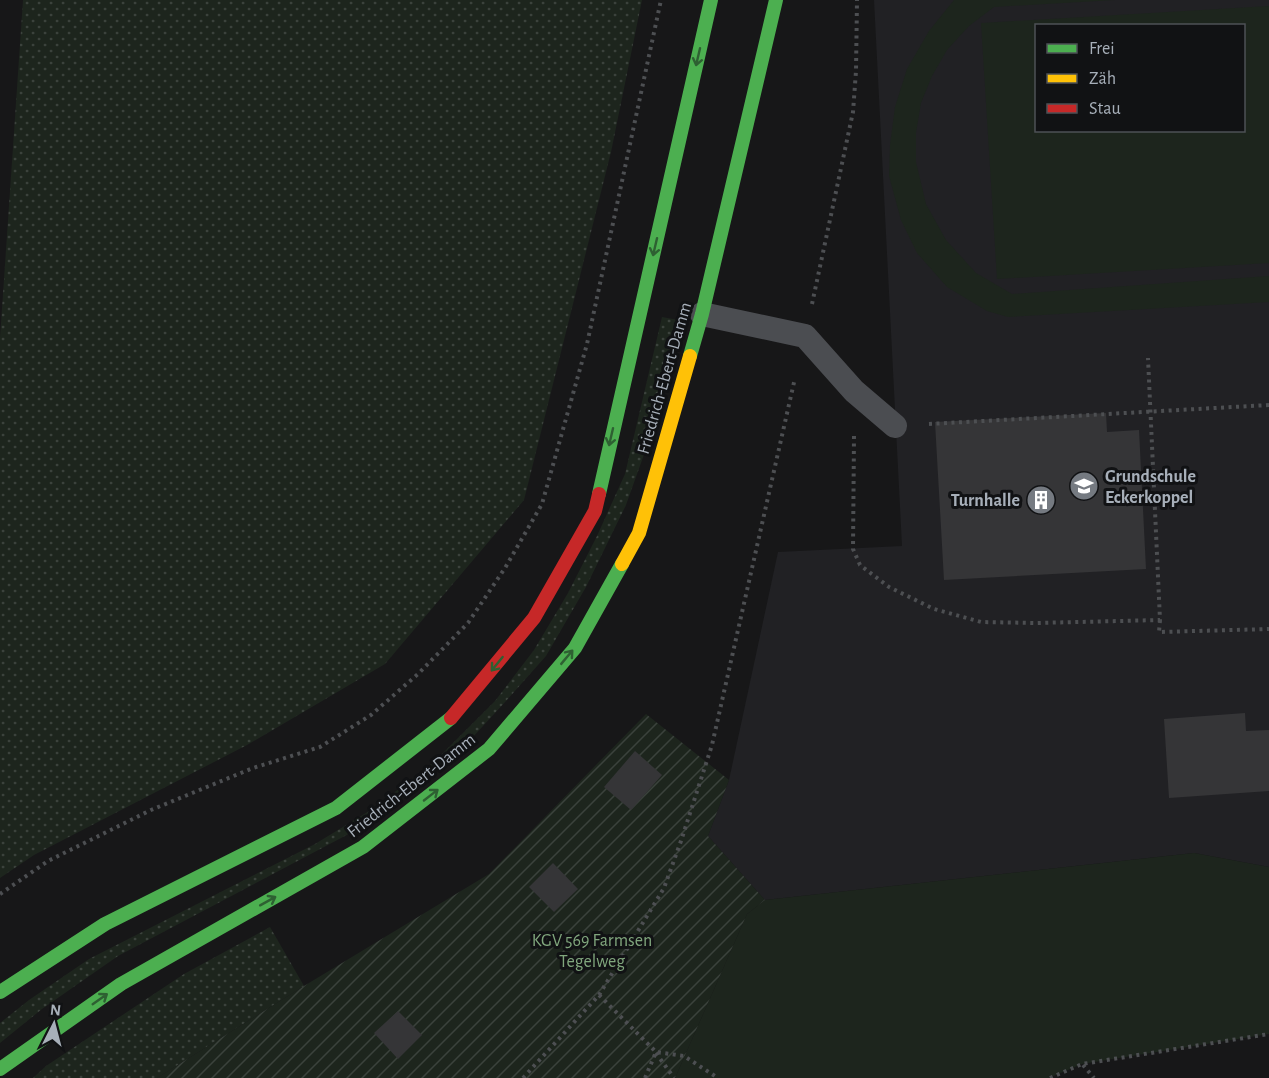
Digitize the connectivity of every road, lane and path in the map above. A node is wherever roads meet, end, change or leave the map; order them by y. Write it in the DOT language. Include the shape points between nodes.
graph roads {
  1 [pos="661,0"];
  2 [pos="711,0"];
  3 [pos="776,0"];
  4 [pos="857,0"];
  5 [pos="702,314"];
  6 [pos="805,336"];
  7 [pos="1148,358"];
  8 [pos="854,390"];
  9 [pos="1269,405"];
  10 [pos="1151,412"];
  11 [pos="896,426"];
  12 [pos="1160,620"];
  13 [pos="1269,629"];
  14 [pos="0,894"];
  15 [pos="0,992"];
  16 [pos="599,995"];
  17 [pos="1269,1034"];
  18 [pos="656,1052"];
  19 [pos="1082,1064"];
  20 [pos="0,1069"];
  21 [pos="523,1078"];
  22 [pos="645,1078"];
  23 [pos="674,1078"];
  24 [pos="718,1078"];
  25 [pos="1050,1078"];
  26 [pos="1094,1078"];
  1 -- 14 [label="path" via="587,344 542,504 468,623 379,708 320,747 253,768 151,810 48,861"];
  2 -- 15 [label="main road, Friedrich-Ebert-Damm, one-way" via="595,511 534,618 453,717 336,808 105,924"];
  3 -- 5 [label="main road, Friedrich-Ebert-Damm"];
  4 -- 6 [label="path" via="853,112"];
  5 -- 6 [label="lane"];
  20 -- 5 [label="main road, Friedrich-Ebert-Damm, one-way" via="121,984 363,847 489,749 574,648 639,533"];
  6 -- 8 [label="lane"];
  6 -- 16 [label="path" via="708,756 664,888"];
  7 -- 10 [label="path"];
  8 -- 11 [label="lane"];
  8 -- 12 [label="path" via="853,549 860,565 882,582 934,609 981,622"];
  9 -- 10 [label="path"];
  10 -- 11 [label="path"];
  10 -- 12 [label="path"];
  12 -- 13 [label="path" via="1159,632"];
  16 -- 18 [label="path"];
  16 -- 21 [label="path"];
  17 -- 19 [label="path"];
  18 -- 22 [label="path"];
  18 -- 23 [label="path"];
  18 -- 24 [label="path" via="684,1056"];
  19 -- 25 [label="path"];
  19 -- 26 [label="path"];
}
